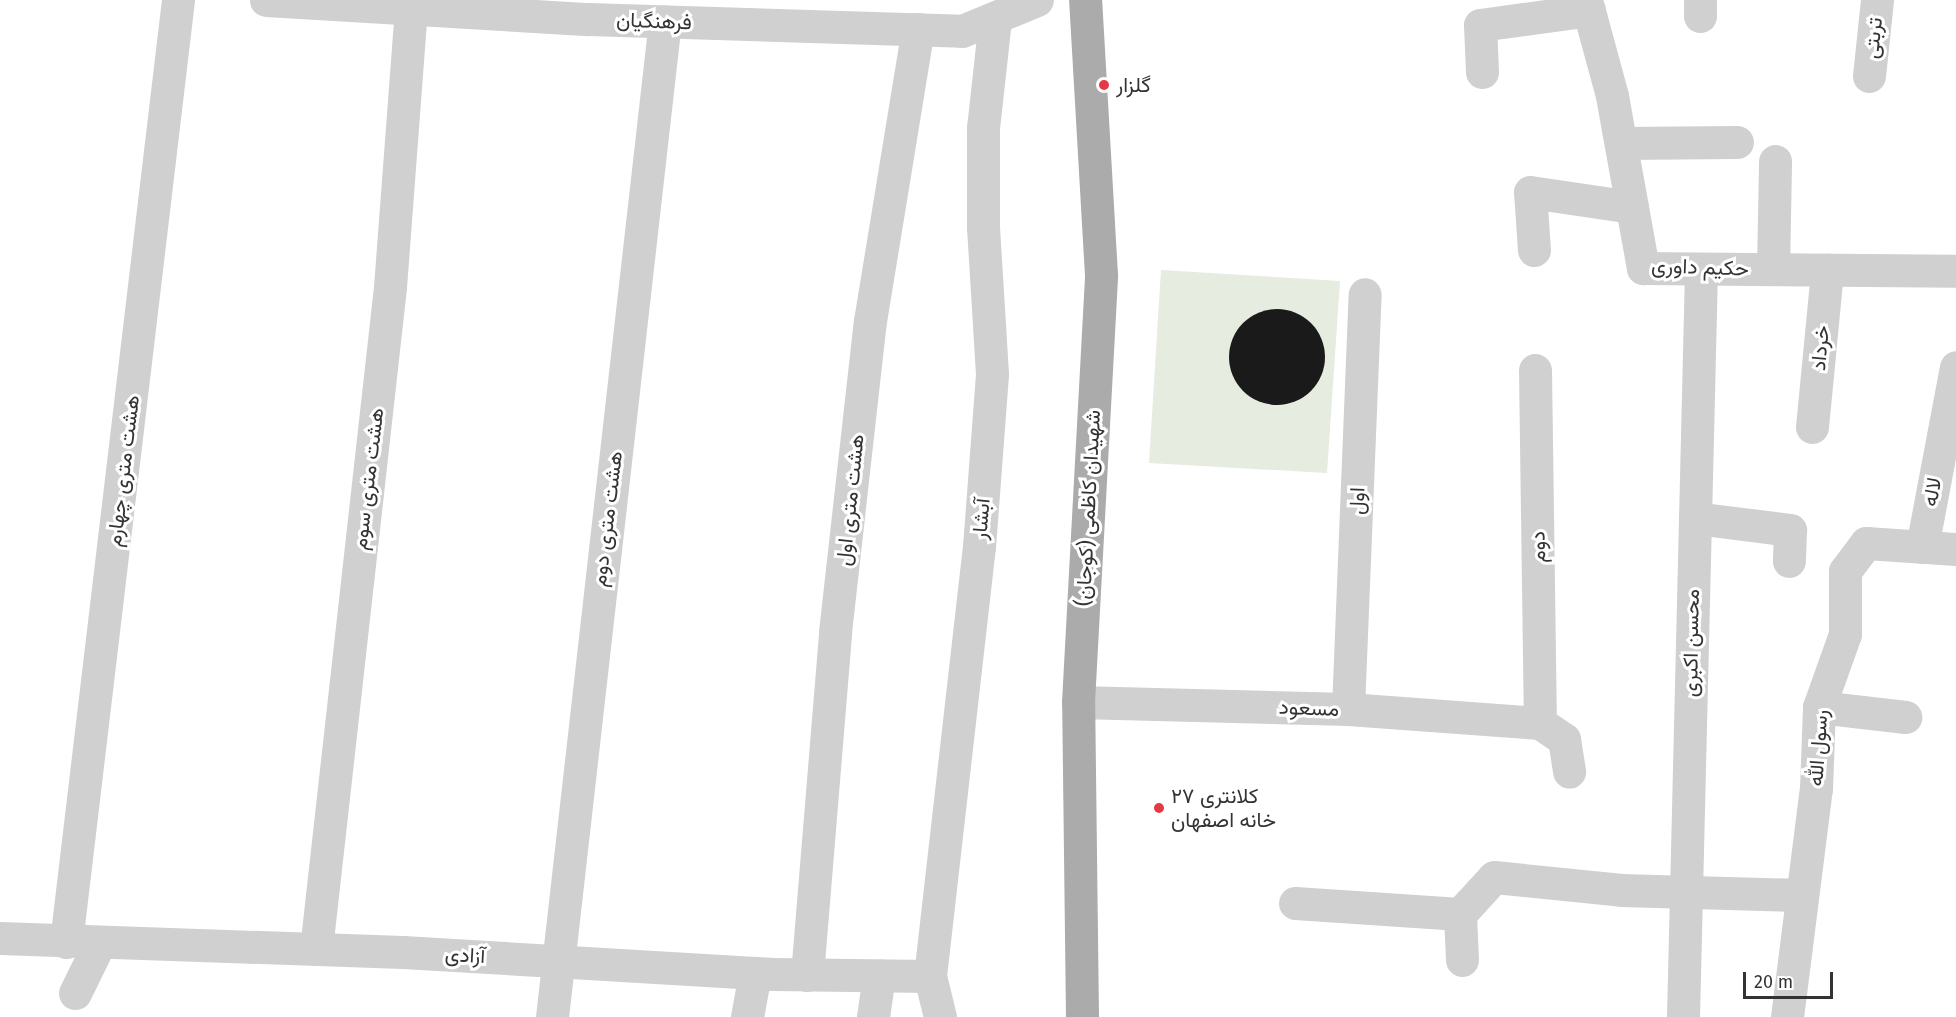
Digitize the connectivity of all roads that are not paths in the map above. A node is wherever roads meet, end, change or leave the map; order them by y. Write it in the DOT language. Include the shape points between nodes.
graph roads {
  1 [pos="178,0"];
  2 [pos="266,0"];
  3 [pos="1037,0"];
  4 [pos="1085,0"];
  5 [pos="1877,0"];
  6 [pos="1587,5"];
  7 [pos="411,9"];
  8 [pos="607,10"];
  9 [pos="777,13"];
  10 [pos="994,19"];
  11 [pos="665,21"];
  12 [pos="918,30"];
  13 [pos="1482,72"];
  14 [pos="1869,76"];
  15 [pos="1737,142"];
  16 [pos="1621,143"];
  17 [pos="1775,161"];
  18 [pos="1632,207"];
  19 [pos="1534,250"];
  20 [pos="1701,268"];
  21 [pos="1773,269"];
  22 [pos="1827,270"];
  23 [pos="1956,271"];
  24 [pos="1365,294"];
  25 [pos="1956,367"];
  26 [pos="1535,370"];
  27 [pos="1812,427"];
  28 [pos="1695,518"];
  29 [pos="1922,547"];
  30 [pos="1956,549"];
  31 [pos="1789,561"];
  32 [pos="1078,702"];
  33 [pos="1819,707"];
  34 [pos="1348,709"];
  35 [pos="1905,717"];
  36 [pos="1540,723"];
  37 [pos="1569,772"];
  38 [pos="1685,890"];
  39 [pos="1802,895"];
  40 [pos="1295,903"];
  41 [pos="1460,914"];
  42 [pos="0,938"];
  43 [pos="66,942"];
  44 [pos="99,944"];
  45 [pos="316,949"];
  46 [pos="560,960"];
  47 [pos="1462,960"];
  48 [pos="755,973"];
  49 [pos="807,975"];
  50 [pos="879,975"];
  51 [pos="930,976"];
  52 [pos="75,993"];
  53 [pos="552,1017"];
  54 [pos="747,1017"];
  55 [pos="873,1017"];
  56 [pos="940,1017"];
  57 [pos="1082,1017"];
  58 [pos="1683,1017"];
  59 [pos="1787,1017"];
  1 -- 43 [label="street, هشت متری چهارم"];
  2 -- 7 [label="street, فرهنگیان"];
  3 -- 10 [label="street, فرهنگیان"];
  4 -- 32 [label="main road, شهیدان کاظمی (کوجان)" via="1101,275"];
  5 -- 14 [label="street, تربتی"];
  6 -- 13 [label="street" via="1480,26"];
  6 -- 16 [label="street, حکیم داوری"];
  7 -- 8 [label="street, فرهنگیان"];
  7 -- 45 [label="street, هشت متری سوم" via="390,287"];
  8 -- 11 [label="street, فرهنگیان"];
  9 -- 11 [label="street, فرهنگیان"];
  9 -- 12 [label="street, فرهنگیان"];
  10 -- 12 [label="street, فرهنگیان" via="962,31"];
  10 -- 51 [label="street, آبشار" via="983,128 982,227 992,374 979,548"];
  11 -- 46 [label="street, هشت متری دوم"];
  12 -- 49 [label="street, هشت متری اول" via="870,321 835,632"];
  15 -- 16 [label="street"];
  16 -- 18 [label="street, حکیم داوری"];
  17 -- 21 [label="street"];
  18 -- 19 [label="street" via="1530,192"];
  18 -- 20 [label="street, حکیم داوری" via="1643,268"];
  20 -- 21 [label="street, حکیم داوری"];
  20 -- 28 [label="street, محسن اکبری"];
  21 -- 22 [label="street, حکیم داوری"];
  22 -- 23 [label="street, حکیم داوری"];
  22 -- 27 [label="street, خرداد"];
  24 -- 34 [label="street, اول"];
  25 -- 29 [label="street, لاله"];
  26 -- 36 [label="street, دوم"];
  28 -- 31 [label="street" via="1790,530"];
  28 -- 38 [label="street, محسن اکبری"];
  29 -- 30 [label="street, رسول الله"];
  29 -- 33 [label="street, رسول الله" via="1866,543 1845,571 1845,634"];
  32 -- 34 [label="street, مسعود"];
  32 -- 57 [label="main road, شهیدان کاظمی (کوجان)"];
  33 -- 35 [label="street"];
  33 -- 39 [label="street, رسول الله"];
  34 -- 36 [label="street, مسعود"];
  36 -- 37 [label="street" via="1564,739"];
  38 -- 39 [label="street"];
  38 -- 41 [label="street" via="1494,877"];
  38 -- 58 [label="street, محسن اکبری"];
  39 -- 59 [label="street, رسول الله"];
  40 -- 41 [label="street"];
  41 -- 47 [label="street"];
  42 -- 43 [label="street, آزادی"];
  43 -- 44 [label="street, آزادی"];
  44 -- 45 [label="street, آزادی"];
  44 -- 52 [label="street"];
  45 -- 46 [label="street, آزادی"];
  46 -- 48 [label="street, آزادی"];
  46 -- 53 [label="street, هشت متری دوم"];
  48 -- 49 [label="street, آزادی"];
  48 -- 54 [label="street"];
  49 -- 50 [label="street, آزادی"];
  50 -- 51 [label="street, آزادی"];
  50 -- 55 [label="street"];
  51 -- 56 [label="street, آبشار"];
}
